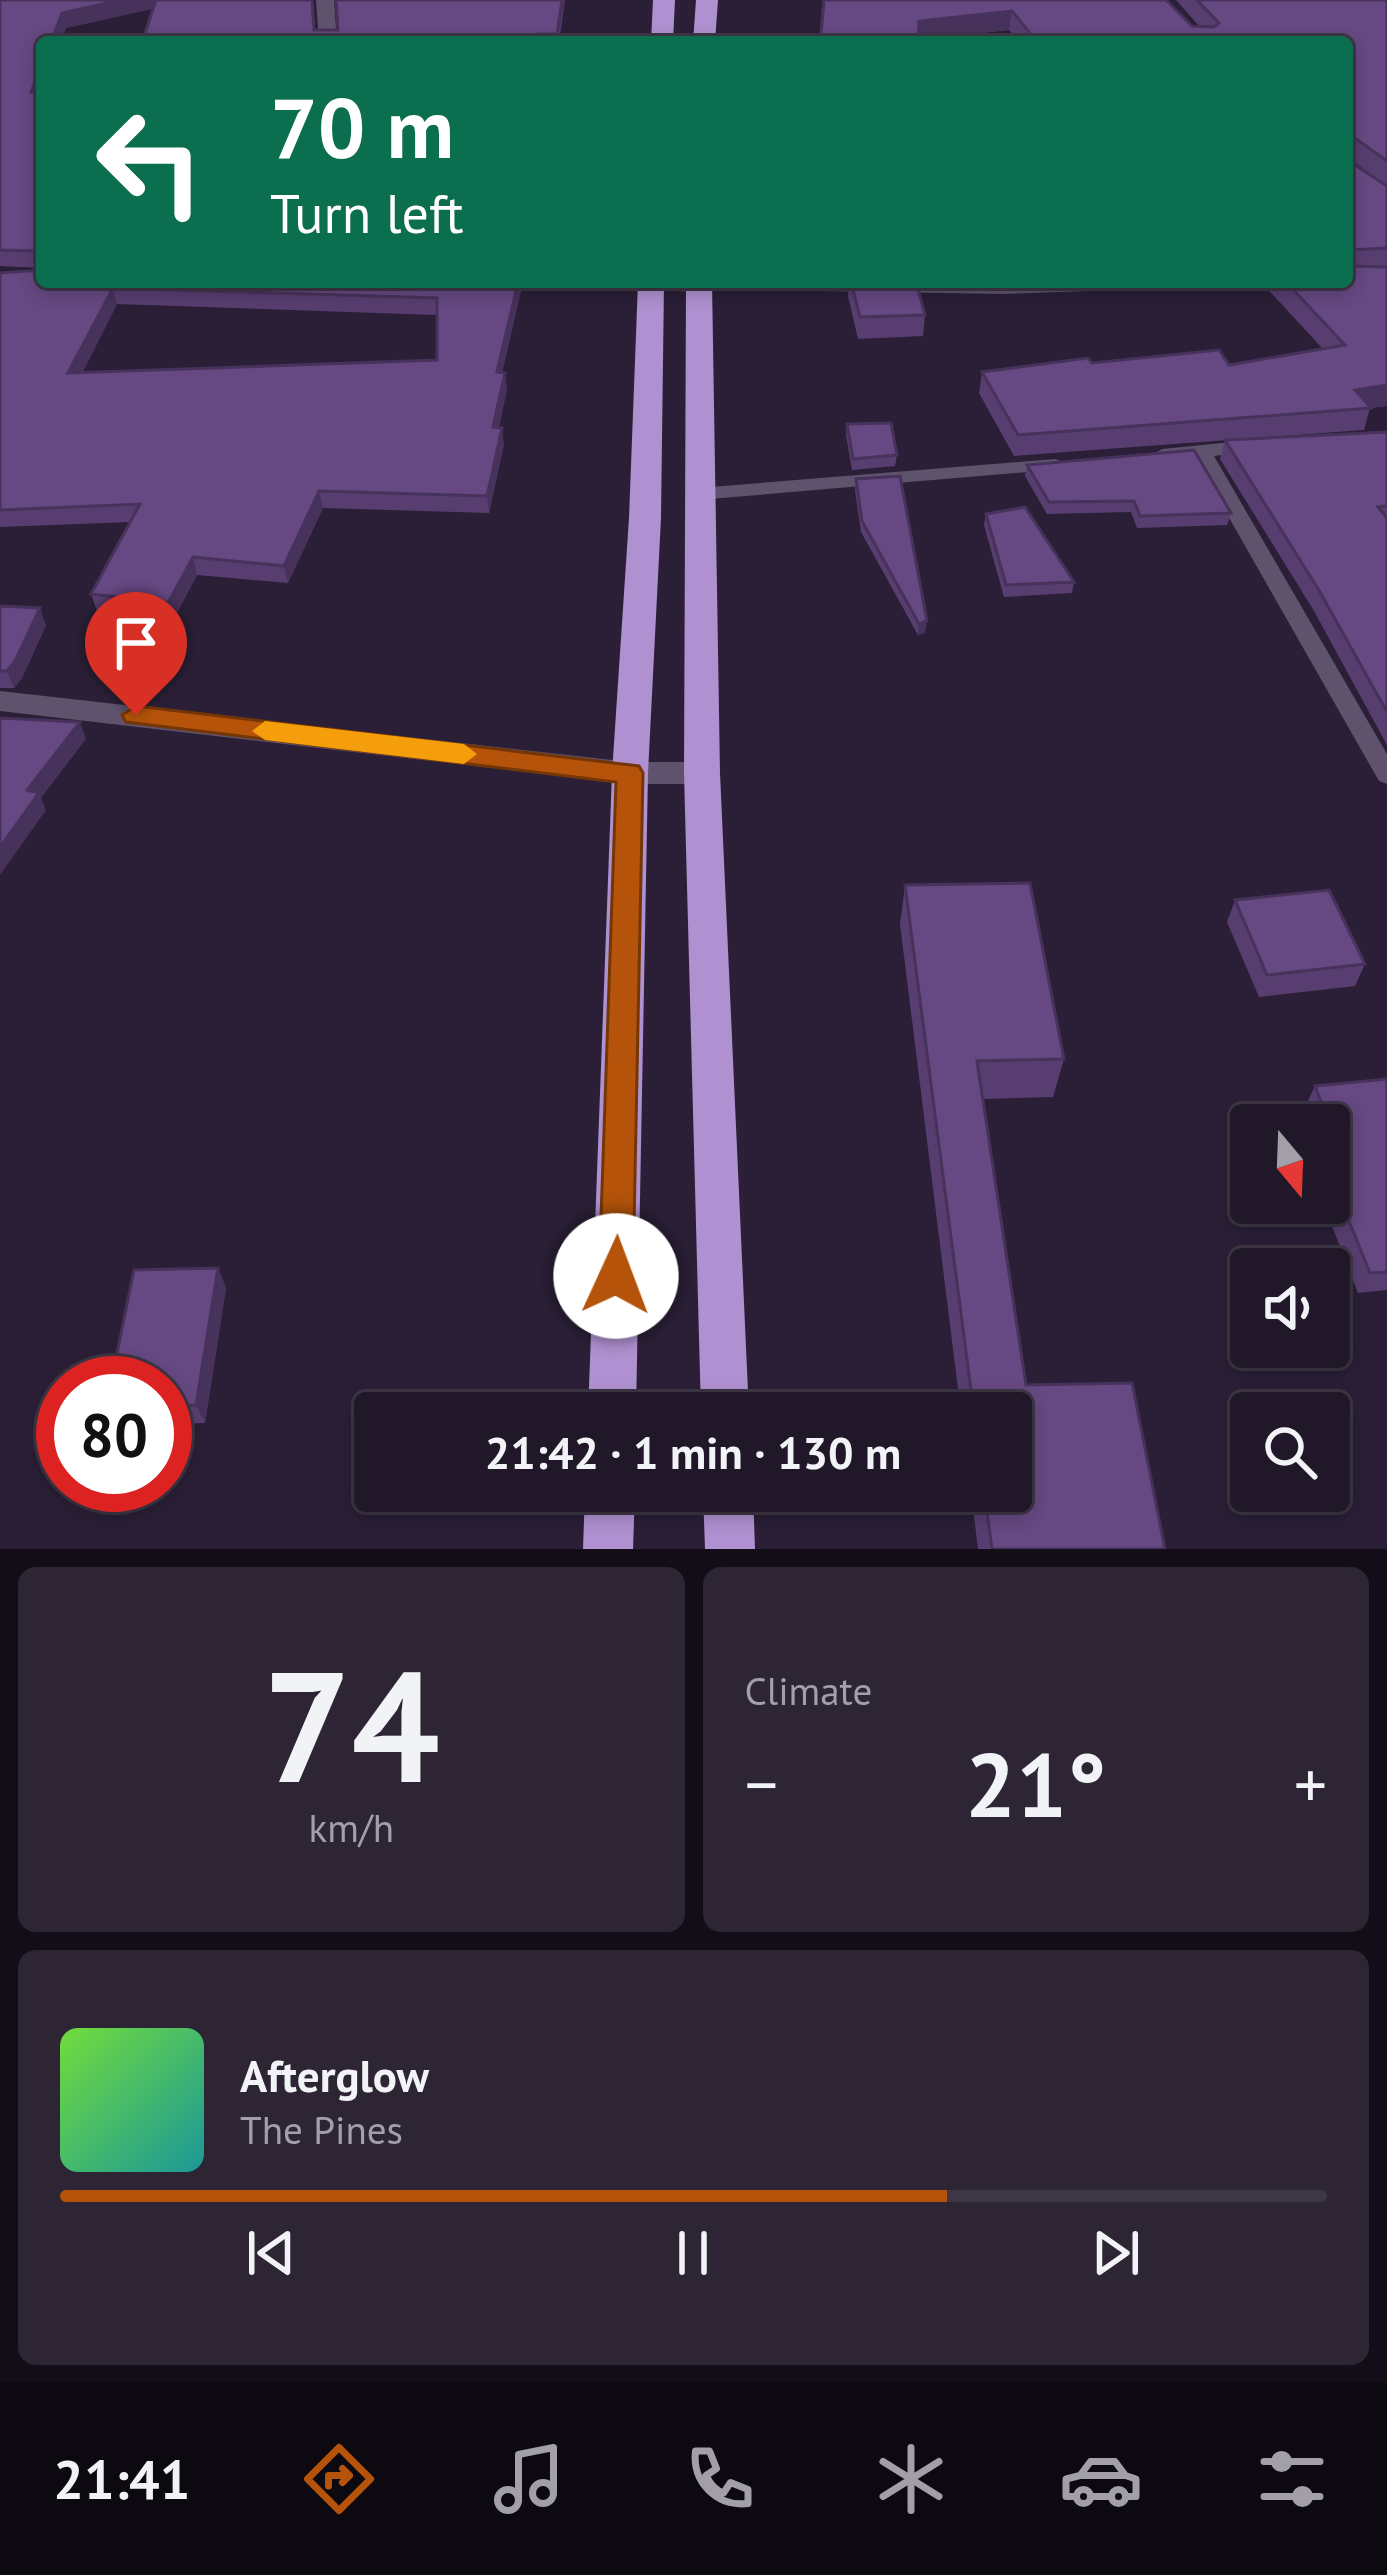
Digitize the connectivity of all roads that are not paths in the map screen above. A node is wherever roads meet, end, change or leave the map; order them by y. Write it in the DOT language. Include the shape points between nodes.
graph roads {
  1 [pos="325,0"];
  2 [pos="664,0"];
  3 [pos="706,0"];
  4 [pos="328,36"];
  5 [pos="662,36"];
  6 [pos="704,36"];
  7 [pos="651,288"];
  8 [pos="688,288"];
  9 [pos="950,288"];
  10 [pos="1031,288"];
  11 [pos="1272,445"];
  12 [pos="1202,451"];
  13 [pos="1133,458"];
  14 [pos="1088,462"];
  15 [pos="698,494"];
  16 [pos="0,701"];
  17 [pos="630,773"];
  18 [pos="702,773"];
  19 [pos="1387,776"];
  20 [pos="613,1392"];
  21 [pos="724,1392"];
  22 [pos="609,1512"];
  23 [pos="729,1512"];
  24 [pos="608,1549"];
  25 [pos="730,1549"];
  1 -- 4 [label="street"];
  2 -- 5 [label="highway"];
  3 -- 6 [label="highway"];
  7 -- 17 [label="highway"];
  8 -- 15 [label="highway"];
  9 -- 10 [label="lane"];
  11 -- 12 [label="lane"];
  12 -- 13 [label="lane"];
  12 -- 19 [label="lane"];
  14 -- 15 [label="lane"];
  15 -- 18 [label="highway"];
  16 -- 17 [label="street"];
  17 -- 18 [label="street"];
  17 -- 20 [label="highway"];
  18 -- 21 [label="highway"];
  22 -- 24 [label="highway"];
  23 -- 25 [label="highway"];
}
